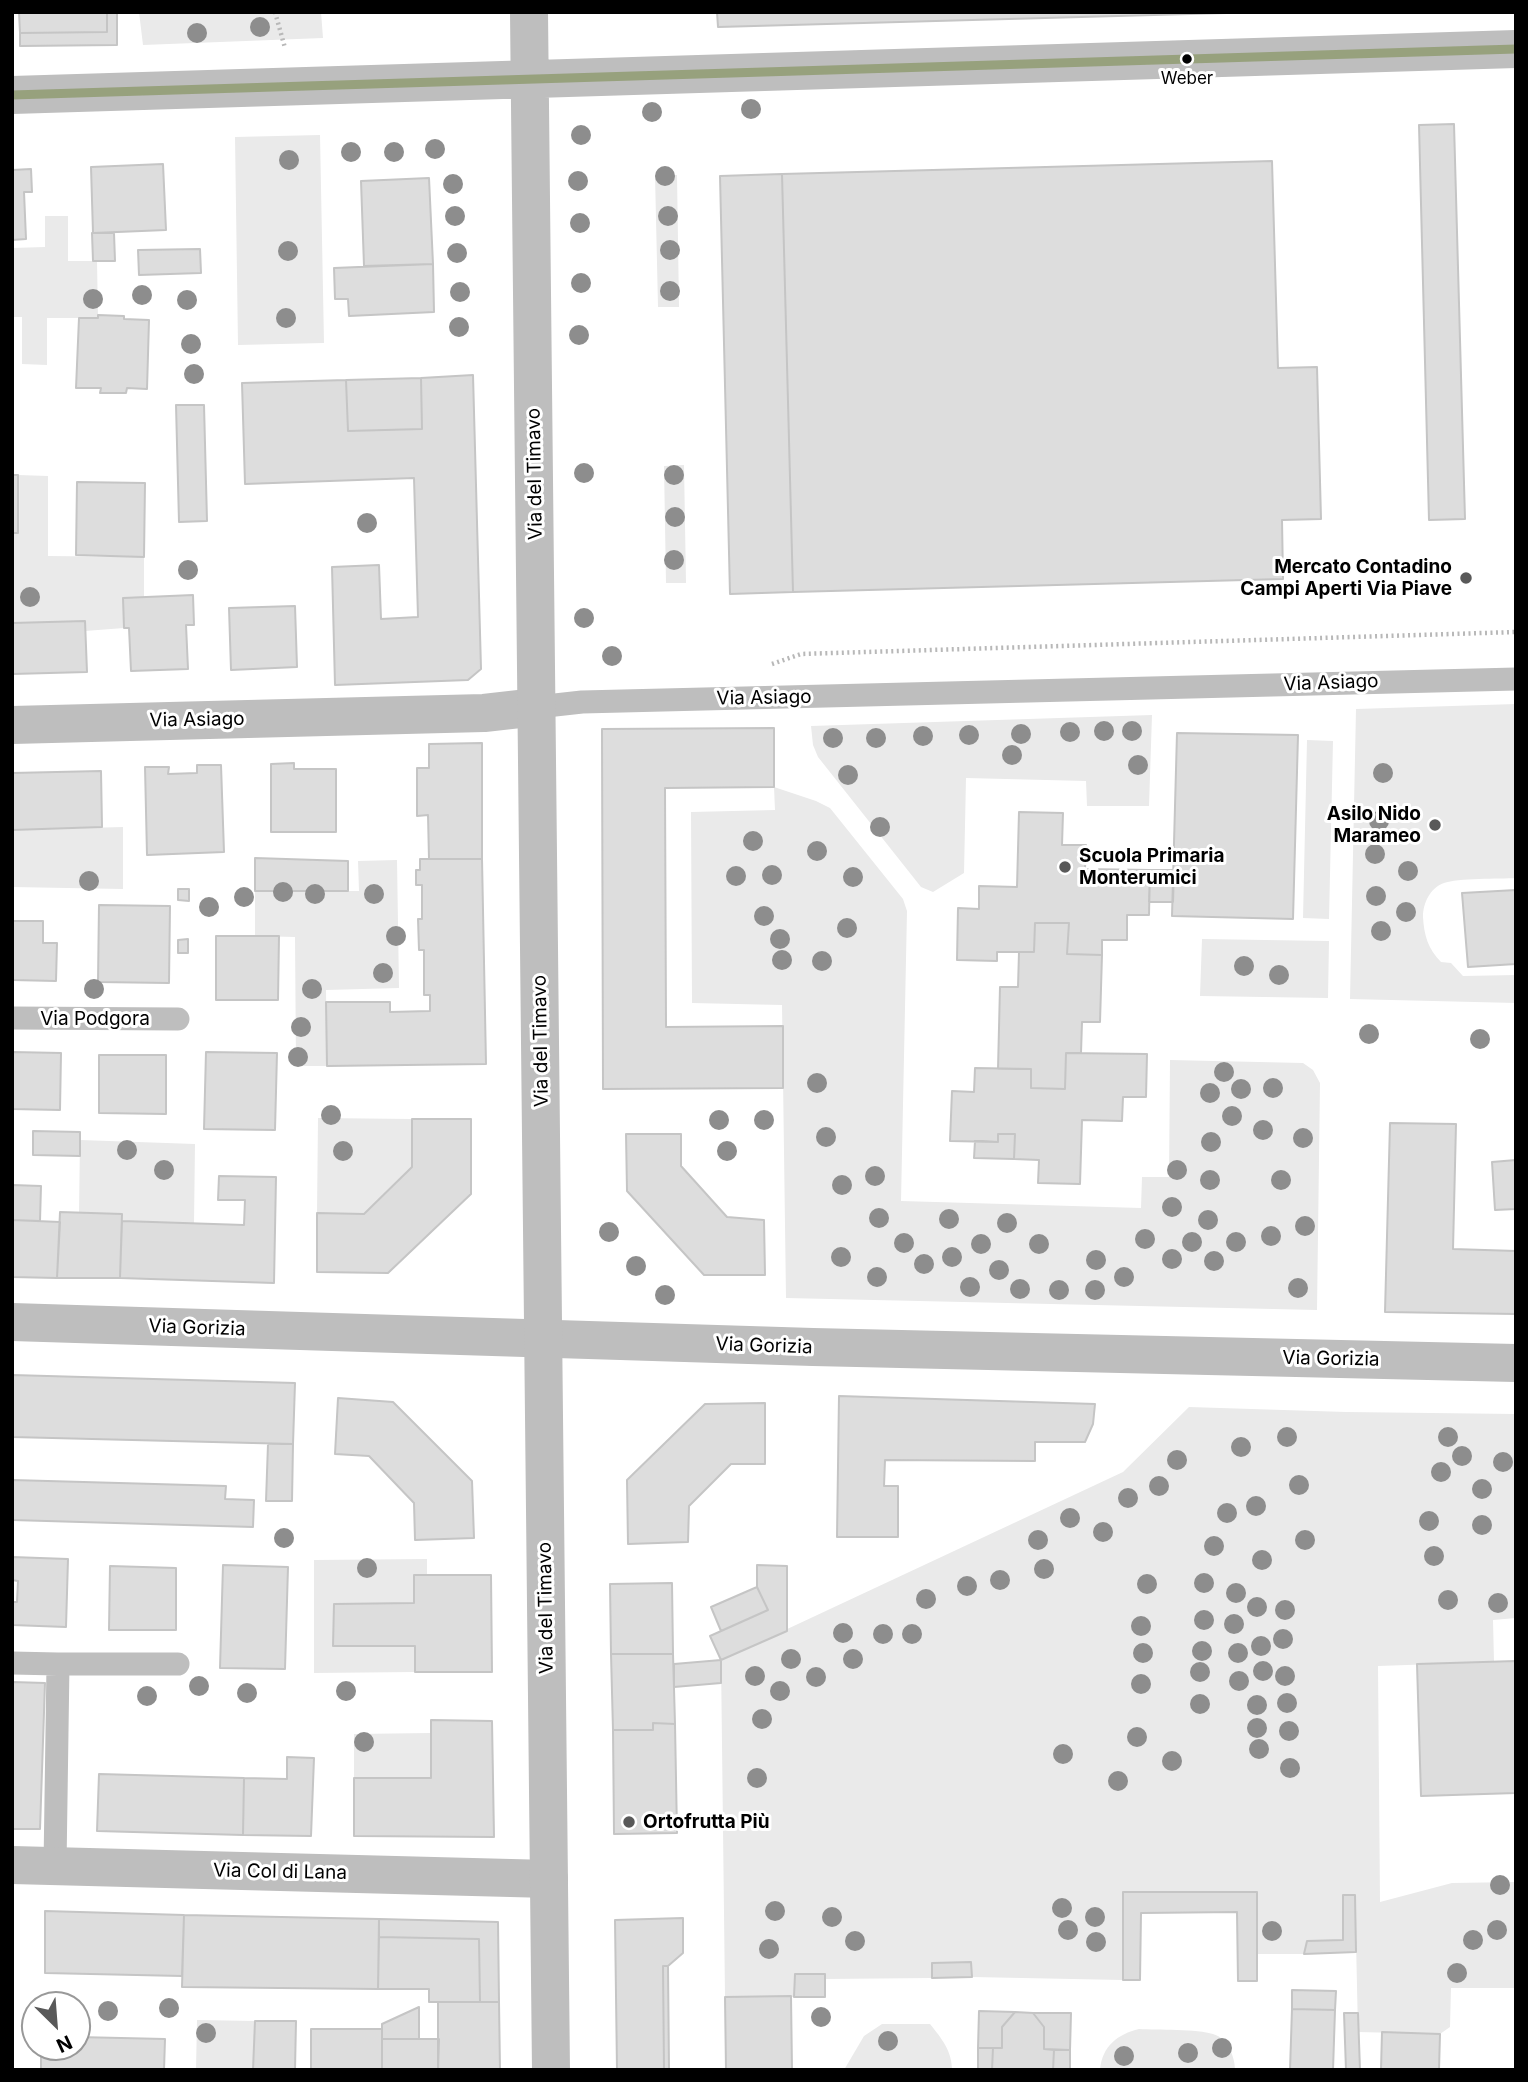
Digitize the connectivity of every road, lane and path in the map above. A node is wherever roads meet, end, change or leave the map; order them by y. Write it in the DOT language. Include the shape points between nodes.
graph roads {
  1 [pos="275,12"];
  2 [pos="529,12"];
  3 [pos="285,48"];
  4 [pos="1516,49"];
  5 [pos="530,80"];
  6 [pos="12,95"];
  7 [pos="1516,632"];
  8 [pos="791,657"];
  9 [pos="1516,678"];
  10 [pos="537,707"];
  11 [pos="12,725"];
  12 [pos="12,1018"];
  13 [pos="178,1019"];
  14 [pos="12,1322"];
  15 [pos="544,1339"];
  16 [pos="1516,1363"];
  17 [pos="12,1663"];
  18 [pos="58,1664"];
  19 [pos="178,1664"];
  20 [pos="12,1865"];
  21 [pos="55,1866"];
  22 [pos="549,1878"];
  23 [pos="551,2070"];
  1 -- 3 [label="path"];
  2 -- 5 [label="street, Via del Timavo"];
  4 -- 5 [label="street"];
  5 -- 6 [label="street"];
  5 -- 10 [label="street, Via del Timavo"];
  7 -- 8 [label="path"];
  9 -- 10 [label="lane, Via Asiago" via="582,702"];
  10 -- 11 [label="street, Via Asiago" via="484,713"];
  10 -- 15 [label="street, Via del Timavo"];
  12 -- 13 [label="lane, Via Podgora"];
  14 -- 15 [label="street, Via Gorizia"];
  15 -- 16 [label="street, Via Gorizia"];
  15 -- 22 [label="street, Via del Timavo"];
  17 -- 18 [label="lane"];
  18 -- 19 [label="lane"];
  18 -- 21 [label="lane"];
  20 -- 21 [label="street, Via Col di Lana"];
  21 -- 22 [label="street, Via Col di Lana"];
  22 -- 23 [label="street, Via del Timavo"];
}
